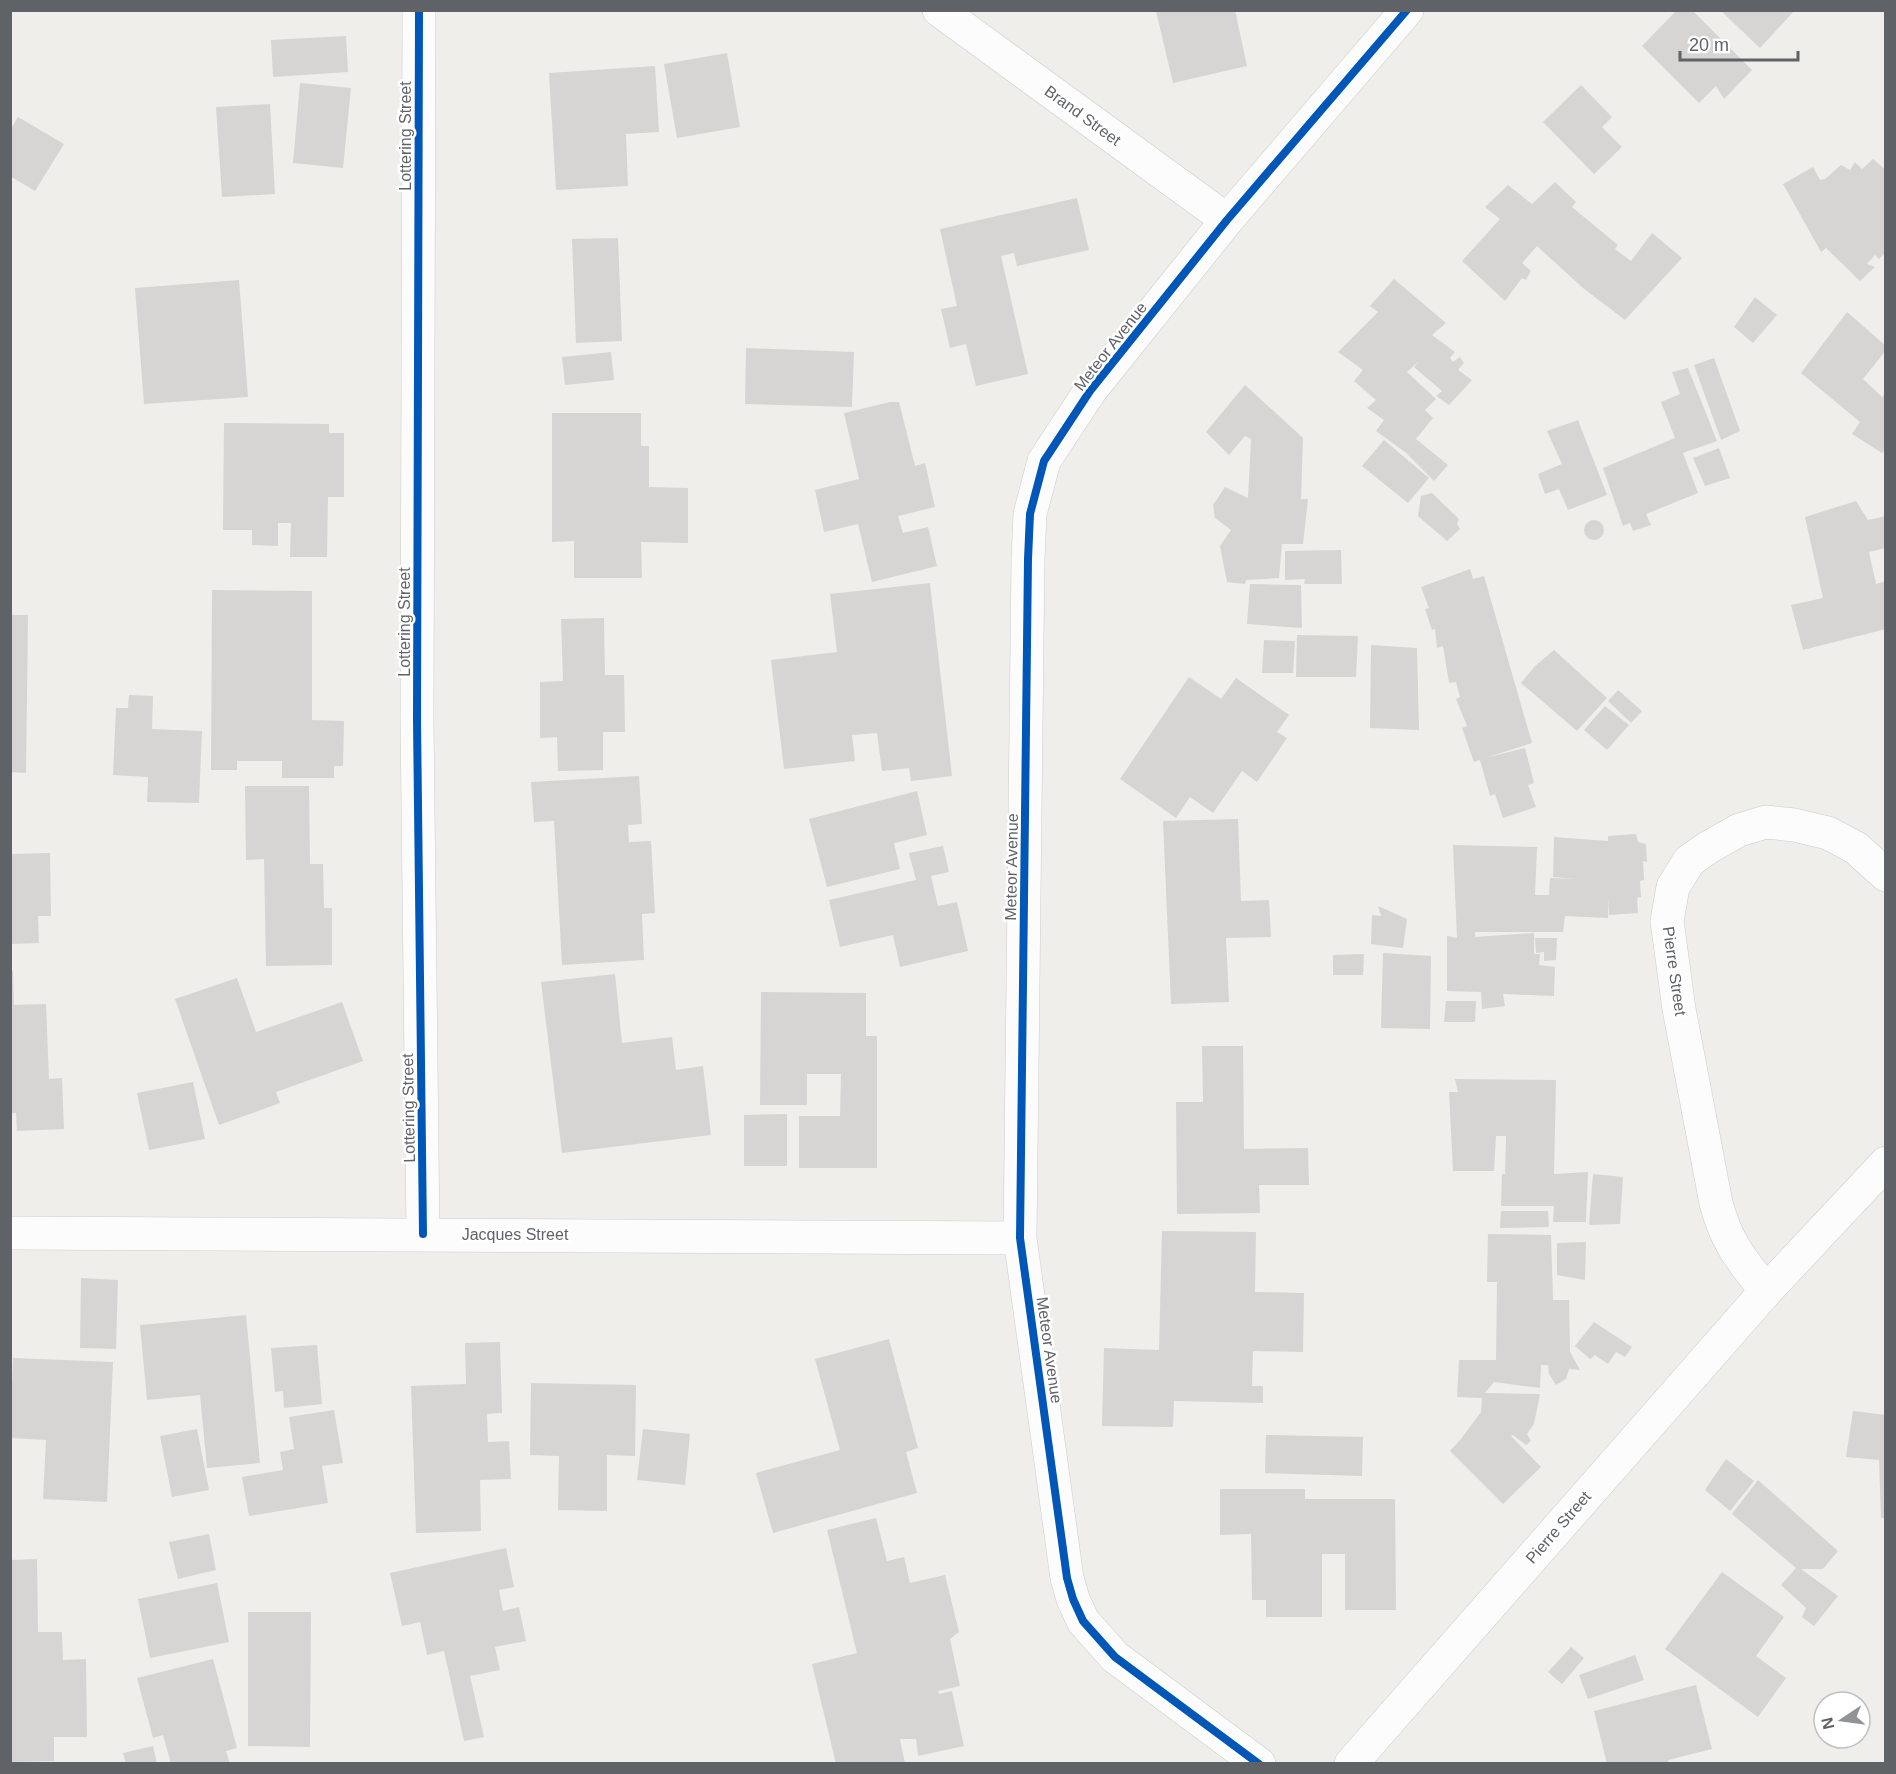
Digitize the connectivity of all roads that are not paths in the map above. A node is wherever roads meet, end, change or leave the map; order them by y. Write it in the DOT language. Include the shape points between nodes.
graph roads {
  1 [pos="419,10"];
  2 [pos="939,10"];
  3 [pos="1407,10"];
  4 [pos="1227,220"];
  5 [pos="1886,875"];
  6 [pos="1886,1163"];
  7 [pos="10,1233"];
  8 [pos="423,1234"];
  9 [pos="1020,1238"];
  10 [pos="1766,1291"];
  11 [pos="1259,1764"];
  12 [pos="1351,1764"];
  1 -- 8 [label="street, Lottering Street" via="417,720"];
  2 -- 4 [label="street, Brand Street"];
  3 -- 4 [label="street, Meteor Avenue"];
  4 -- 9 [label="street, Meteor Avenue" via="1090,391 1044,461 1030,514"];
  5 -- 10 [label="street, Pierre Street" via="1856,848 1828,833 1766,822 1739,830 1709,846 1689,861 1673,887 1667,921 1678,1009 1716,1203 1733,1249"];
  6 -- 10 [label="street, Pierre Street"];
  7 -- 8 [label="street, Jacques Street"];
  8 -- 9 [label="street, Jacques Street"];
  9 -- 11 [label="street, Meteor Avenue" via="1073,1599 1083,1621 1114,1657"];
  10 -- 12 [label="street, Pierre Street"];
}
